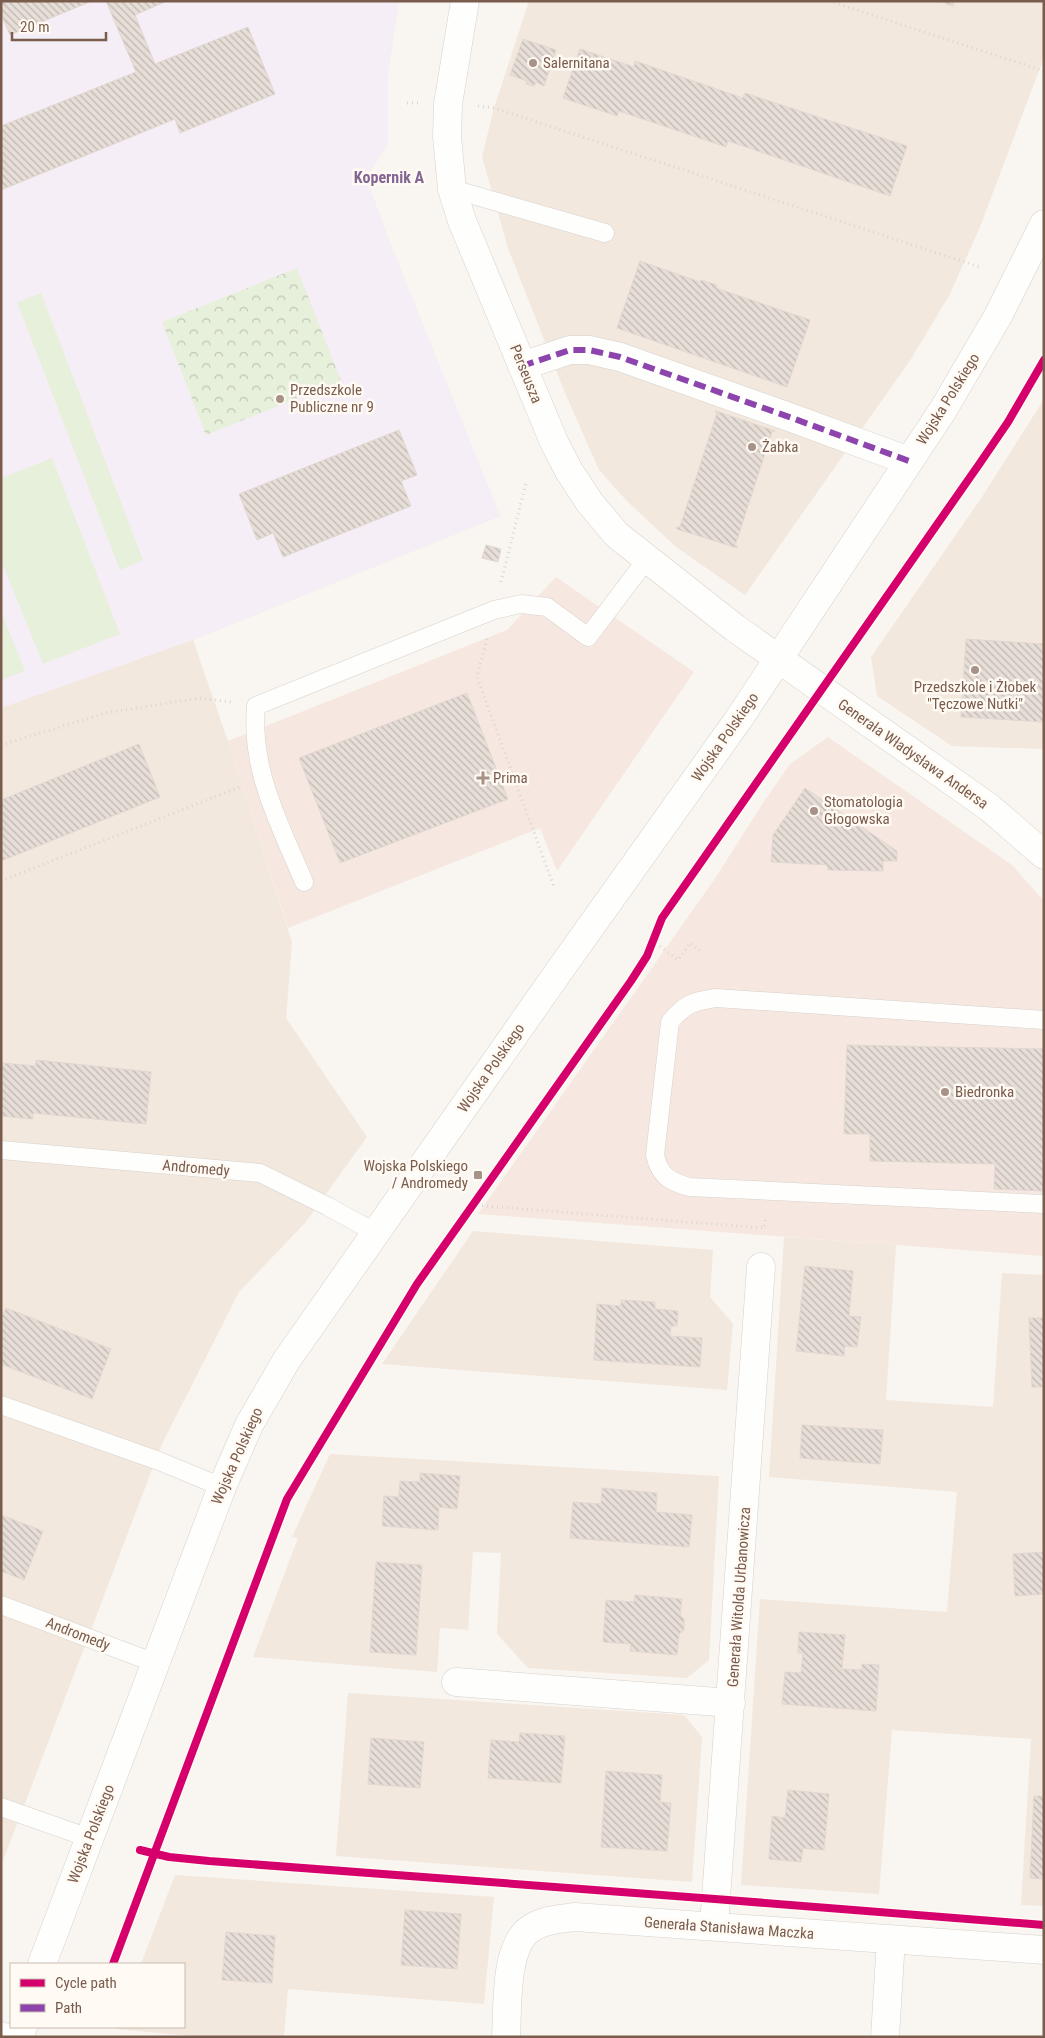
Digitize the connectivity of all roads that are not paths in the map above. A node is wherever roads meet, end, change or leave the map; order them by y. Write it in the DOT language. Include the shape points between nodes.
graph roads {
  1 [pos="465,1"];
  2 [pos="452,189"];
  3 [pos="1044,224"];
  4 [pos="605,233"];
  5 [pos="522,366"];
  6 [pos="909,461"];
  7 [pos="647,559"];
  8 [pos="779,659"];
  9 [pos="1044,855"];
  10 [pos="304,882"];
  11 [pos="1044,1020"];
  12 [pos="1,1150"];
  13 [pos="1044,1204"];
  14 [pos="376,1233"];
  15 [pos="761,1267"];
  16 [pos="1,1405"];
  17 [pos="222,1487"];
  18 [pos="1,1605"];
  19 [pos="155,1664"];
  20 [pos="456,1682"];
  21 [pos="731,1703"];
  22 [pos="1,1808"];
  23 [pos="89,1838"];
  24 [pos="714,1926"];
  25 [pos="891,1939"];
  26 [pos="1044,1950"];
  27 [pos="42,1963"];
  28 [pos="506,2037"];
  29 [pos="885,2037"];
  1 -- 2 [label="street, Perseusza" via="448,104 447,136"];
  2 -- 4 [label="lane"];
  2 -- 5 [label="street, Perseusza"];
  3 -- 6 [label="street, Wojska Polskiego" via="994,322"];
  5 -- 6 [label="street" via="570,350 589,350 620,357"];
  5 -- 7 [label="street, Perseusza" via="569,472 617,535"];
  6 -- 8 [label="street, Wojska Polskiego"];
  7 -- 8 [label="street, Perseusza"];
  7 -- 10 [label="lane" via="588,637 547,607 521,604 494,610 256,706 255,741 262,778"];
  8 -- 9 [label="street, Generała Władysława Andersa" via="990,808"];
  8 -- 14 [label="street, Wojska Polskiego"];
  11 -- 13 [label="lane" via="716,998 697,1001 681,1008 670,1022 655,1155 658,1169 668,1179 689,1187"];
  12 -- 14 [label="lane, Andromedy" via="260,1173"];
  14 -- 17 [label="street, Wojska Polskiego" via="286,1361 248,1424"];
  15 -- 21 [label="street, Generała Witolda Urbanowicza"];
  16 -- 17 [label="lane"];
  17 -- 19 [label="street, Wojska Polskiego"];
  18 -- 19 [label="lane, Andromedy"];
  19 -- 23 [label="street, Wojska Polskiego"];
  20 -- 21 [label="street"];
  21 -- 24 [label="street, Generała Witolda Urbanowicza"];
  22 -- 23 [label="lane"];
  23 -- 27 [label="street, Wojska Polskiego"];
  24 -- 25 [label="street, Generała Stanisława Maczka"];
  24 -- 28 [label="street, Generała Stanisława Maczka" via="575,1917 548,1921 530,1929 518,1941 513,1955"];
  25 -- 26 [label="street, Generała Stanisława Maczka"];
  25 -- 29 [label="street"];
}
